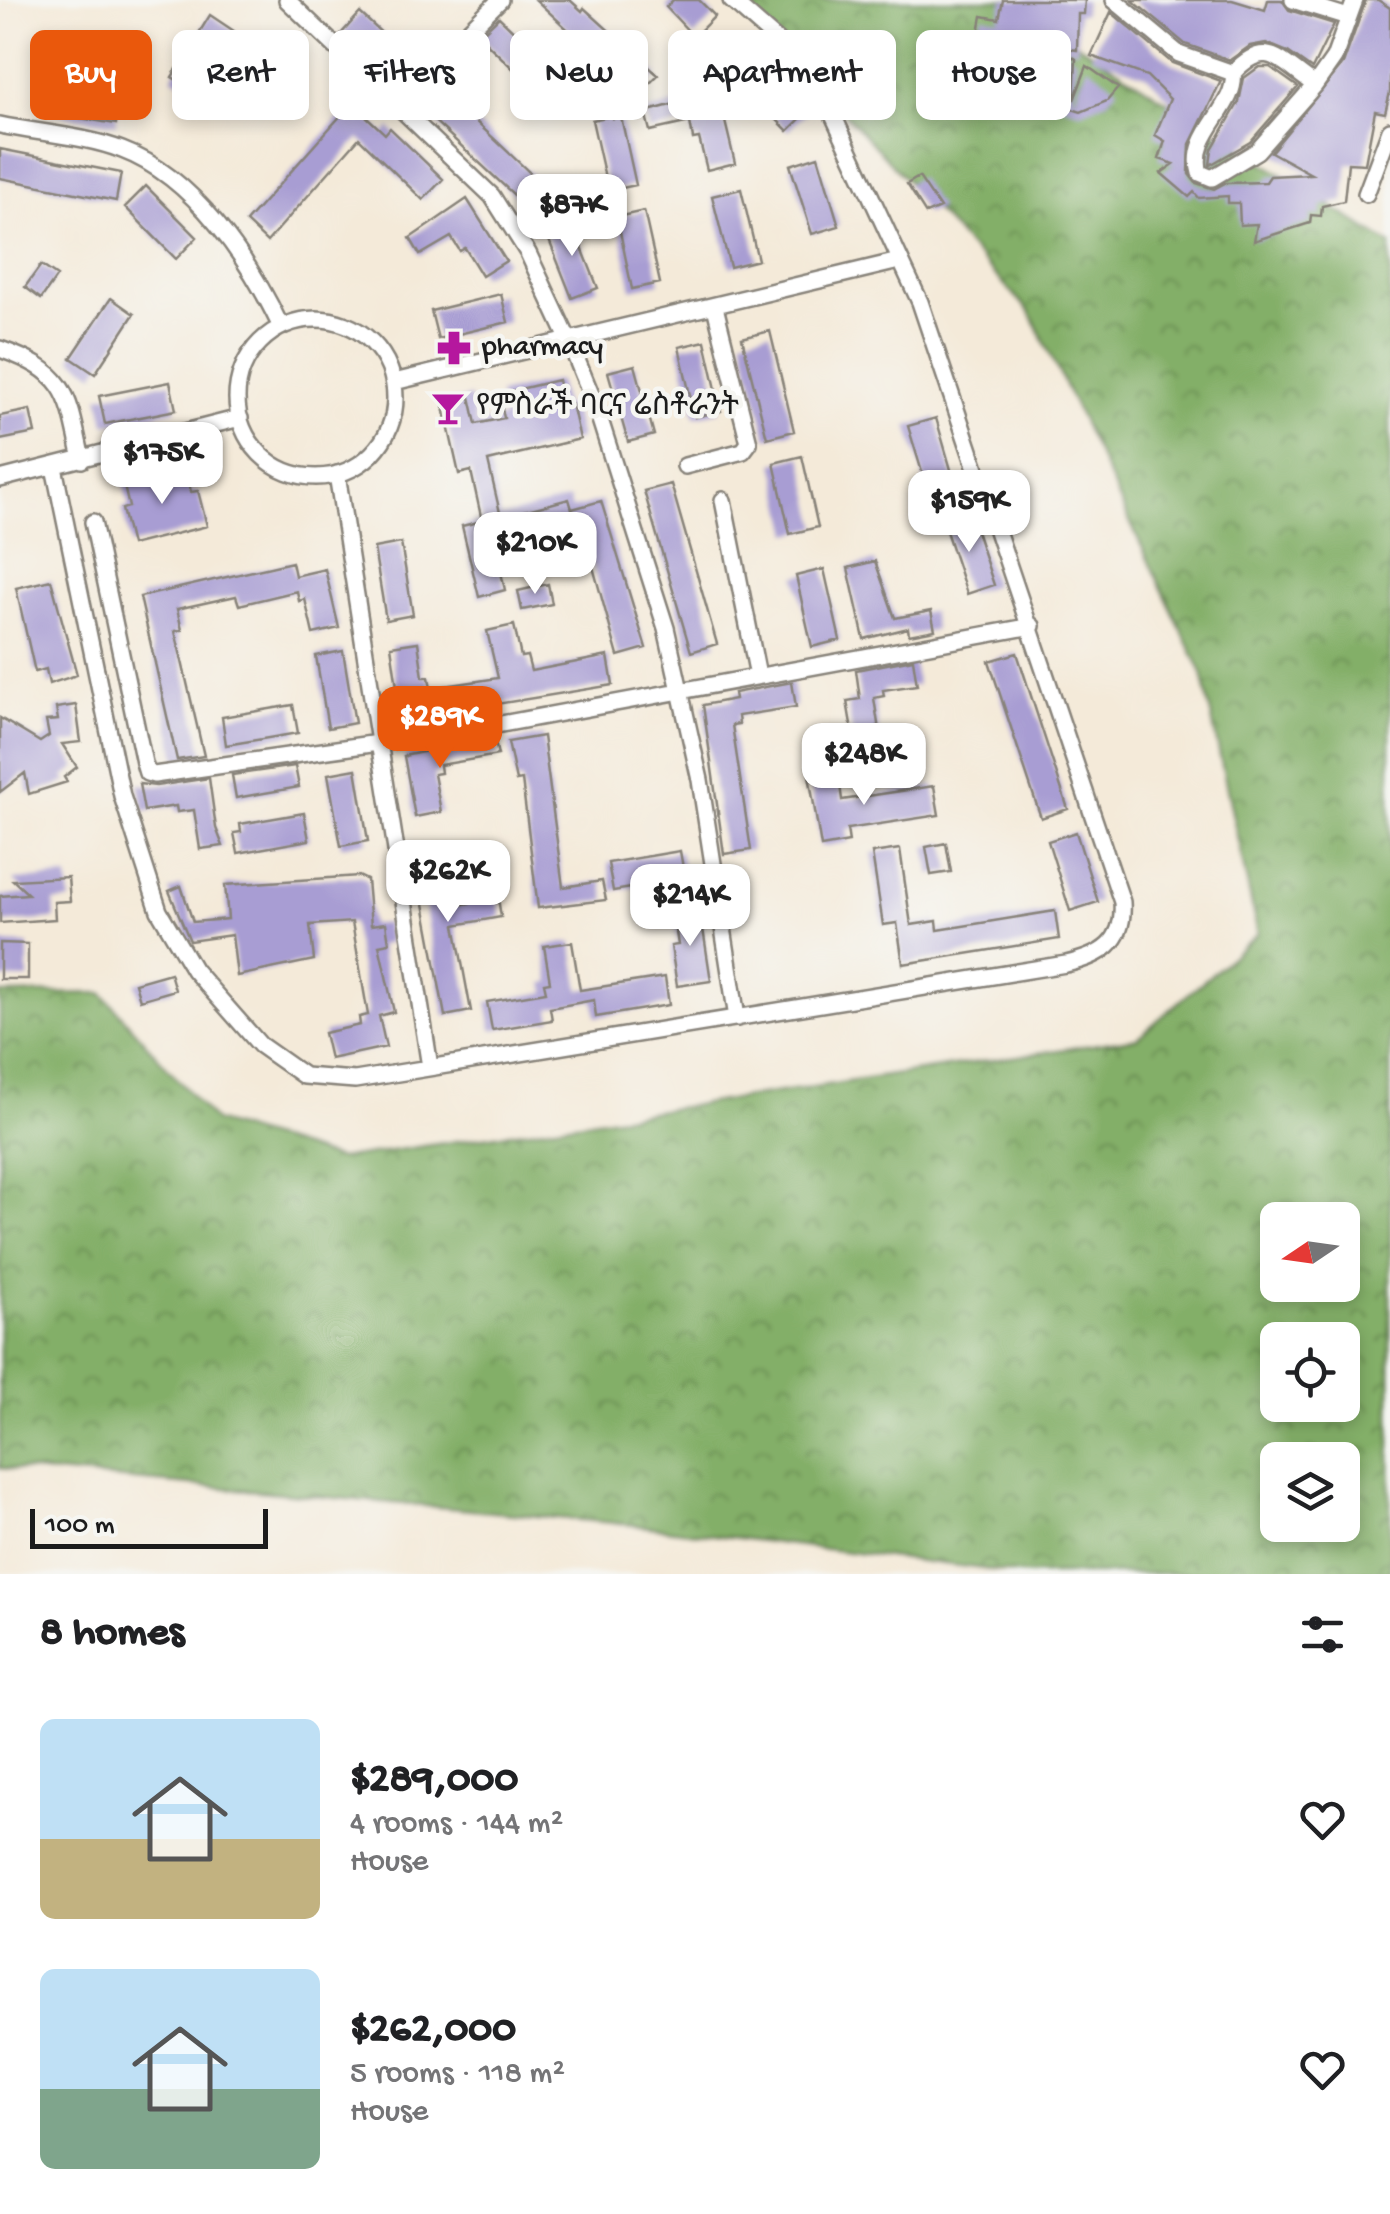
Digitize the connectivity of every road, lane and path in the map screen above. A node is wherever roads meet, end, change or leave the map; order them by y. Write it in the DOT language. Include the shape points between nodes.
graph roads {
  1 [pos="288,0"];
  2 [pos="500,0"];
  3 [pos="731,0"];
  4 [pos="1114,0"];
  5 [pos="1293,0"];
  6 [pos="1356,0"];
  7 [pos="1348,17"];
  8 [pos="469,30"];
  9 [pos="329,39"];
  10 [pos="1233,73"];
  11 [pos="1315,85"];
  12 [pos="414,120"];
  13 [pos="0,126"];
  14 [pos="1390,130"];
  15 [pos="1366,194"];
  16 [pos="899,261"];
  17 [pos="716,307"];
  18 [pos="281,327"];
  19 [pos="570,343"];
  20 [pos="0,349"];
  21 [pos="394,382"];
  22 [pos="240,418"];
  23 [pos="82,460"];
  24 [pos="685,466"];
  25 [pos="54,467"];
  26 [pos="336,474"];
  27 [pos="0,478"];
  28 [pos="723,500"];
  29 [pos="93,522"];
  30 [pos="104,576"];
  31 [pos="78,582"];
  32 [pos="1032,626"];
  33 [pos="758,676"];
  34 [pos="680,692"];
  35 [pos="381,744"];
  36 [pos="737,1018"];
  37 [pos="430,1067"];
  1 -- 9 [label="street"];
  2 -- 8 [label="street"];
  3 -- 16 [label="street" via="819,85"];
  4 -- 10 [label="street" via="1179,54"];
  5 -- 7 [label="street"];
  6 -- 7 [label="street"];
  7 -- 11 [label="street" via="1334,58"];
  10 -- 11 [label="street" via="1260,52"];
  10 -- 11 [label="street" via="1198,151 1204,178 1227,173 1258,151"];
  12 -- 19 [label="street" via="492,196 528,253"];
  13 -- 18 [label="street" via="121,149 154,167 192,199 246,263"];
  14 -- 15 [label="street"];
  16 -- 17 [label="street"];
  16 -- 32 [label="street" via="929,326"];
  17 -- 19 [label="street"];
  17 -- 24 [label="street" via="749,442 743,451"];
  18 -- 21 [label="street" via="320,318 352,326 382,353"];
  18 -- 22 [label="street" via="258,343 243,366"];
  19 -- 21 [label="street"];
  19 -- 34 [label="street" via="625,499"];
  20 -- 23 [label="street" via="58,379 69,396"];
  21 -- 26 [label="street" via="395,412 386,438 367,460"];
  22 -- 23 [label="street"];
  22 -- 26 [label="street" via="256,450 274,466 309,478"];
  23 -- 25 [label="street"];
  25 -- 27 [label="street"];
  25 -- 31 [label="street"];
  26 -- 35 [label="street"];
  28 -- 33 [label="street"];
  29 -- 30 [label="street"];
  30 -- 31 [label="street"];
  30 -- 35 [label="street" via="147,773"];
  31 -- 37 [label="street" via="138,854 158,911 194,970 260,1045 304,1076 355,1080"];
  32 -- 33 [label="street"];
  32 -- 36 [label="street" via="1122,902 1122,922 1110,947 1066,964"];
  33 -- 34 [label="street"];
  34 -- 35 [label="street"];
  34 -- 36 [label="street" via="721,896"];
  35 -- 37 [label="street"];
  36 -- 37 [label="street"];
}
